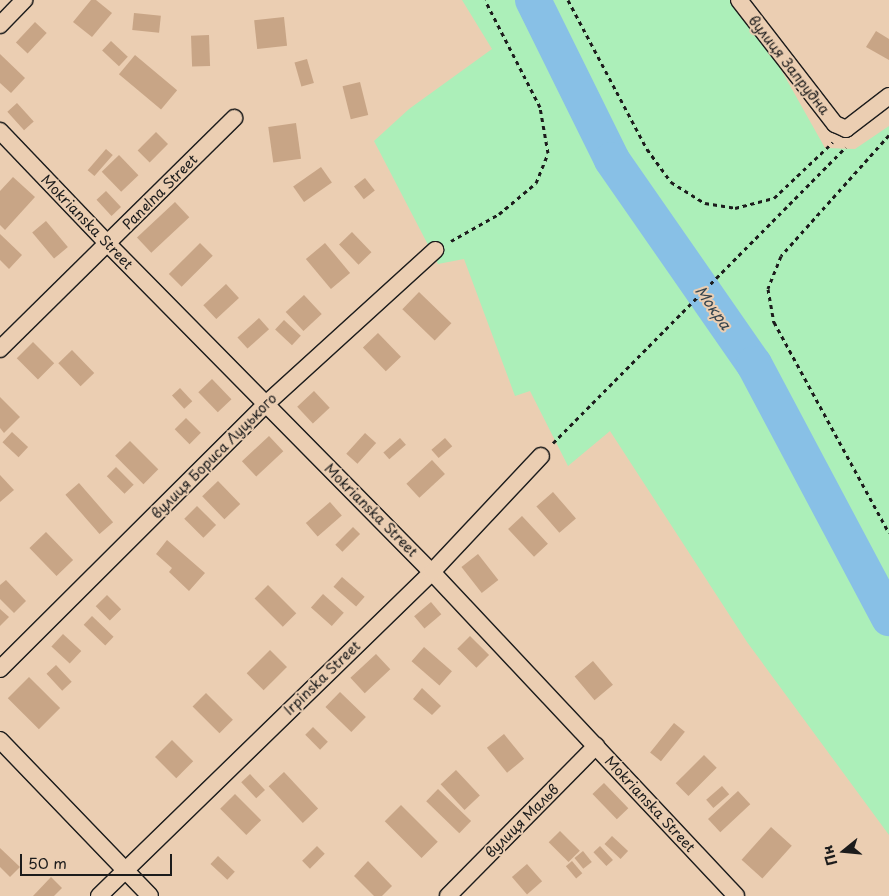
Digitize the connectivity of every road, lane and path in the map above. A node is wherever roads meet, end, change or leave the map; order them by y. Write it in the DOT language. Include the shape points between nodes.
graph roads {
  1 [pos="24,0"];
  2 [pos="485,0"];
  3 [pos="568,0"];
  4 [pos="739,0"];
  5 [pos="0,25"];
  6 [pos="889,96"];
  7 [pos="234,118"];
  8 [pos="846,129"];
  9 [pos="0,131"];
  10 [pos="889,135"];
  11 [pos="847,146"];
  12 [pos="108,244"];
  13 [pos="435,250"];
  14 [pos="0,349"];
  15 [pos="266,404"];
  16 [pos="541,456"];
  17 [pos="889,533"];
  18 [pos="432,572"];
  19 [pos="0,669"];
  20 [pos="0,740"];
  21 [pos="596,746"];
  22 [pos="124,871"];
  23 [pos="99,896"];
  24 [pos="150,896"];
  25 [pos="448,896"];
  26 [pos="736,896"];
  1 -- 5 [label="street"];
  2 -- 13 [label="path" via="540,107 548,152 536,183 499,214"];
  3 -- 8 [label="path" via="647,149 671,182 705,203 735,208 774,198"];
  4 -- 8 [label="street, вулиця Запрудна" via="834,124"];
  6 -- 8 [label="street"];
  7 -- 12 [label="street, Panelna Street"];
  9 -- 12 [label="street, Mokrianska Street"];
  10 -- 17 [label="path" via="781,256 768,289 774,322"];
  11 -- 16 [label="path"];
  12 -- 14 [label="street, Panelna Street"];
  12 -- 15 [label="street, Mokrianska Street"];
  13 -- 15 [label="street, вулиця Бориса Луцького"];
  15 -- 18 [label="street, Mokrianska Street"];
  15 -- 19 [label="street, вулиця Бориса Луцького"];
  16 -- 18 [label="street, Irpinska Street"];
  18 -- 21 [label="street, Mokrianska Street"];
  18 -- 22 [label="street, Irpinska Street"];
  20 -- 22 [label="street"];
  21 -- 25 [label="street, вулиця Мальв"];
  21 -- 26 [label="street, Mokrianska Street"];
  22 -- 23 [label="street, Irpinska Street"];
  22 -- 24 [label="street"];
}
